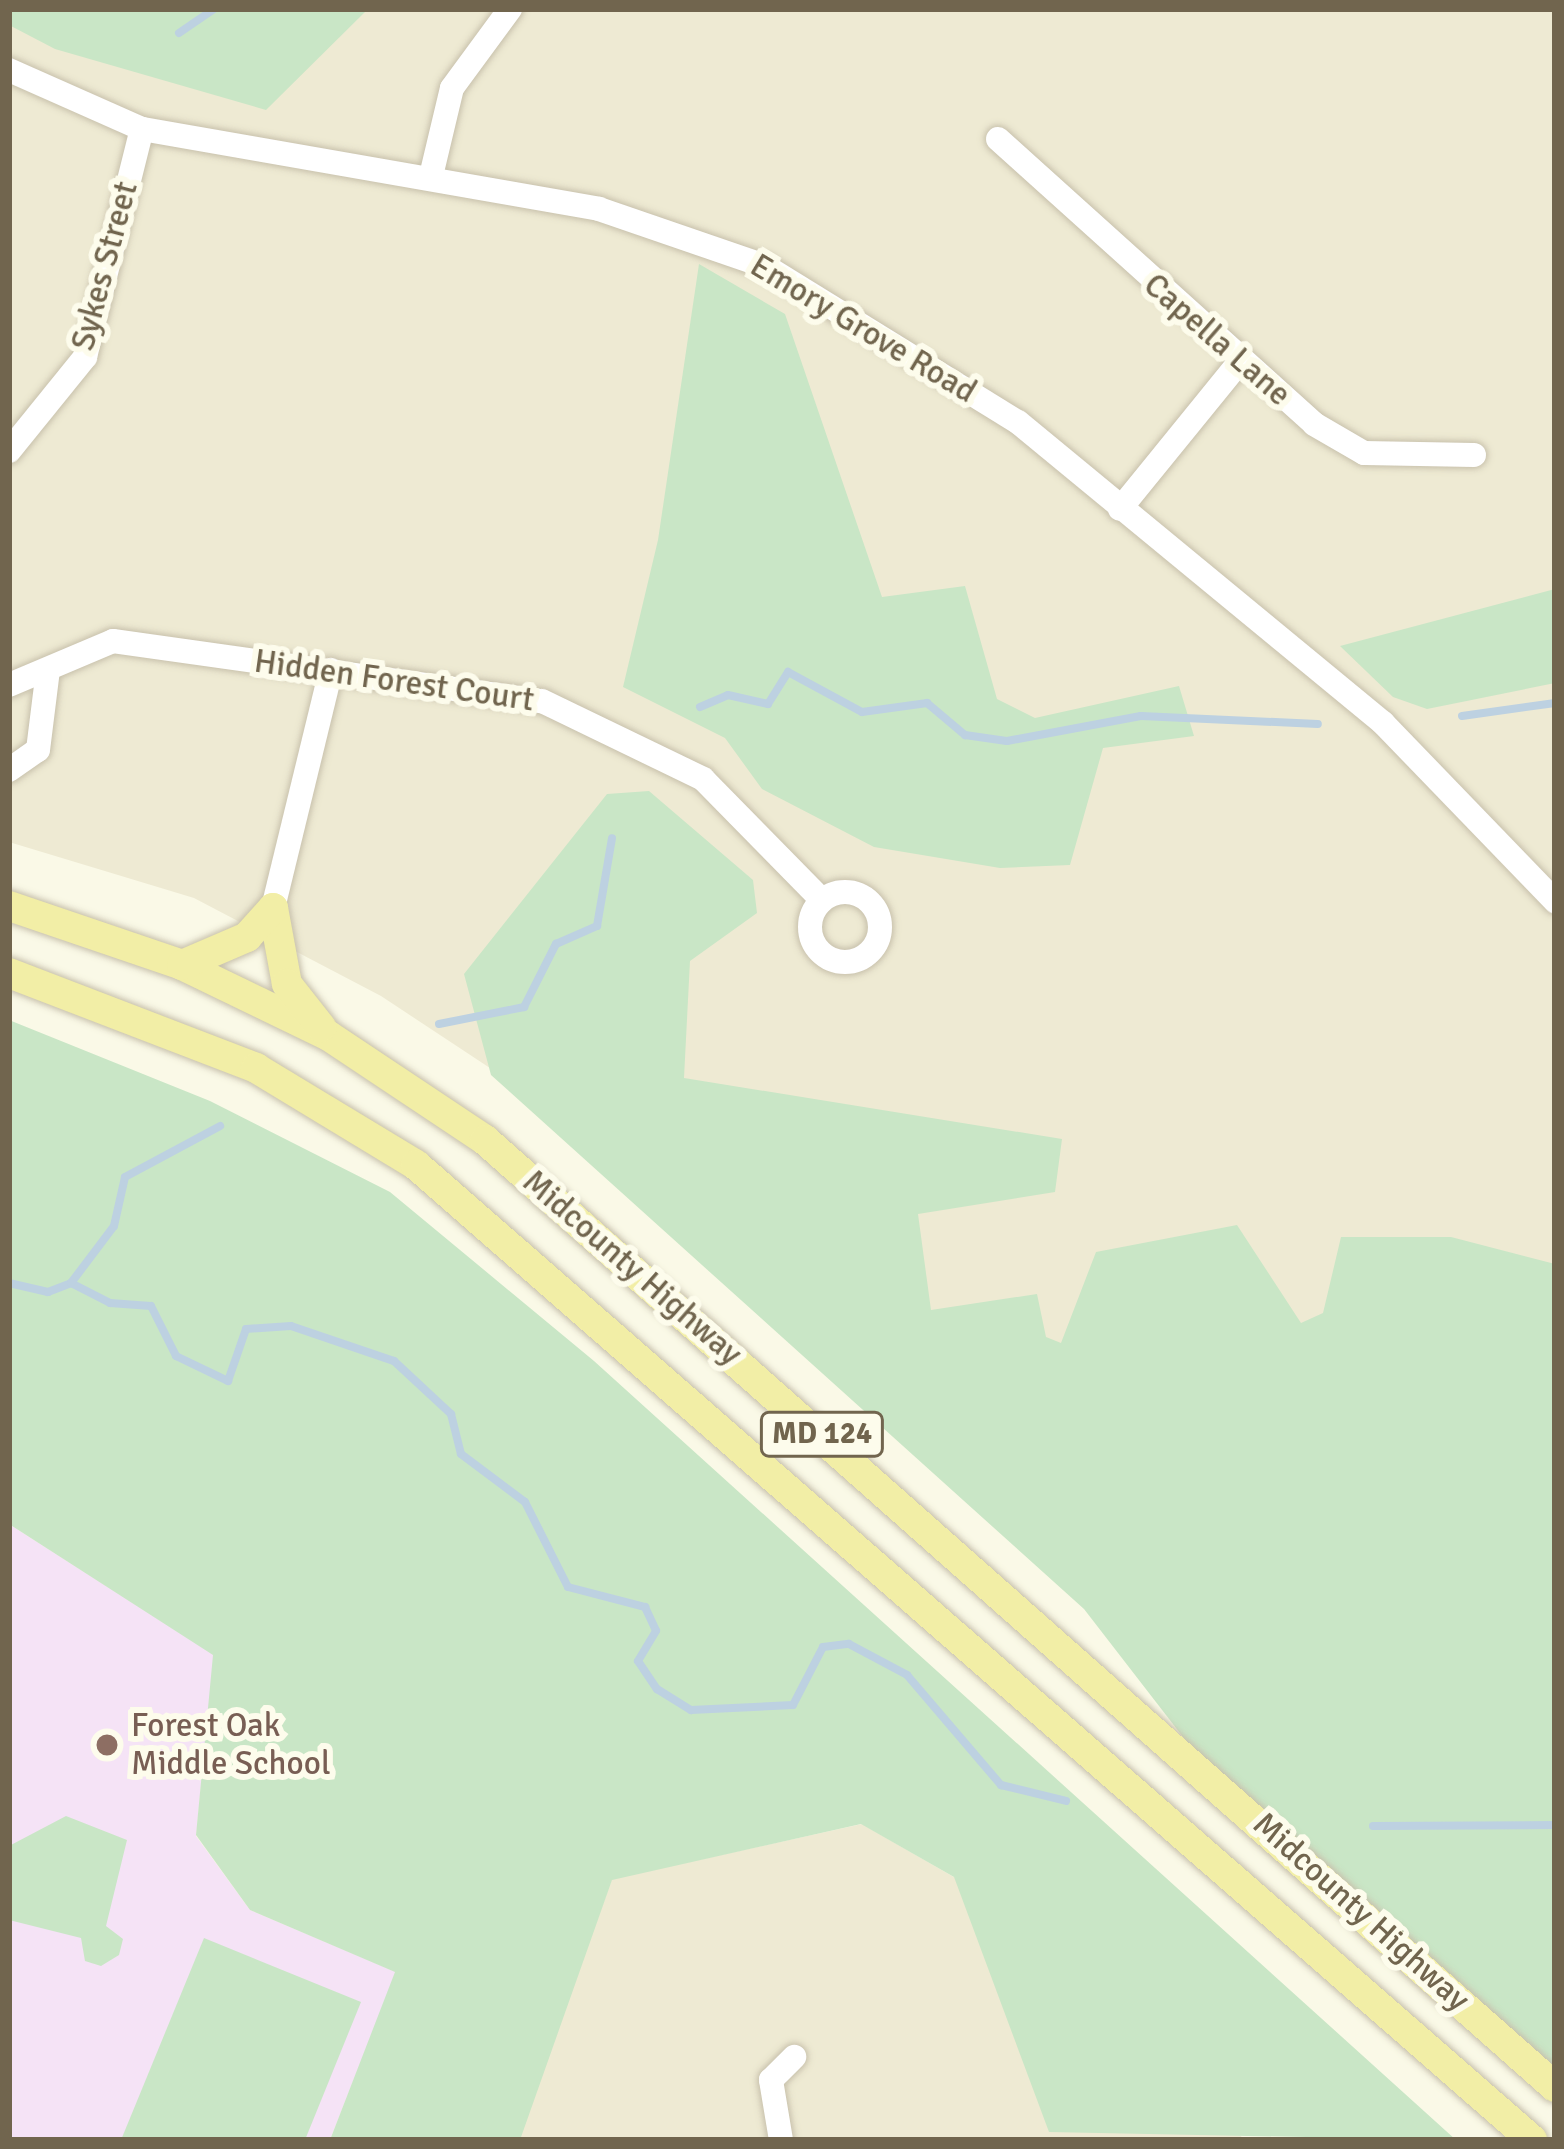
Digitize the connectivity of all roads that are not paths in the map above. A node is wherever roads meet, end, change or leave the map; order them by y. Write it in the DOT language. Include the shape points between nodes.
graph roads {
  1 [pos="510,9"];
  2 [pos="9,70"];
  3 [pos="142,129"];
  4 [pos="998,139"];
  5 [pos="431,176"];
  6 [pos="1238,364"];
  7 [pos="9,451"];
  8 [pos="1474,454"];
  9 [pos="1120,509"];
  10 [pos="48,670"];
  11 [pos="331,670"];
  12 [pos="9,685"];
  13 [pos="9,770"];
  14 [pos="822,900"];
  15 [pos="1555,901"];
  16 [pos="9,906"];
  17 [pos="273,908"];
  18 [pos="182,965"];
  19 [pos="9,973"];
  20 [pos="328,1036"];
  21 [pos="794,2056"];
  22 [pos="1555,2086"];
  23 [pos="781,2140"];
  24 [pos="1532,2140"];
  1 -- 5 [label="street" via="452,88"];
  2 -- 3 [label="street, Emory Grove Road"];
  3 -- 5 [label="street, Emory Grove Road"];
  3 -- 7 [label="street, Sykes Street" via="85,357"];
  4 -- 6 [label="street, Capella Lane"];
  5 -- 9 [label="street, Emory Grove Road" via="599,209 765,266 1018,422"];
  6 -- 8 [label="street, Capella Lane" via="1364,453"];
  6 -- 9 [label="street"];
  9 -- 15 [label="street, Emory Grove Road" via="1383,723"];
  10 -- 11 [label="street, Hidden Forest Court" via="113,641"];
  10 -- 12 [label="street, Hidden Forest Court"];
  10 -- 13 [label="street" via="54,692 38,750"];
  11 -- 14 [label="street, Hidden Forest Court" via="494,689 628,734 703,779"];
  11 -- 17 [label="street"];
  16 -- 18 [label="main road, Midcounty Highway / MD 124"];
  17 -- 18 [label="main road" via="247,937"];
  17 -- 20 [label="main road" via="287,984"];
  18 -- 20 [label="main road, Midcounty Highway / MD 124"];
  19 -- 24 [label="main road, Midcounty Highway / MD 124" via="256,1068 416,1165"];
  20 -- 22 [label="main road, Midcounty Highway / MD 124" via="485,1140"];
  21 -- 23 [label="street" via="772,2080"];
}
